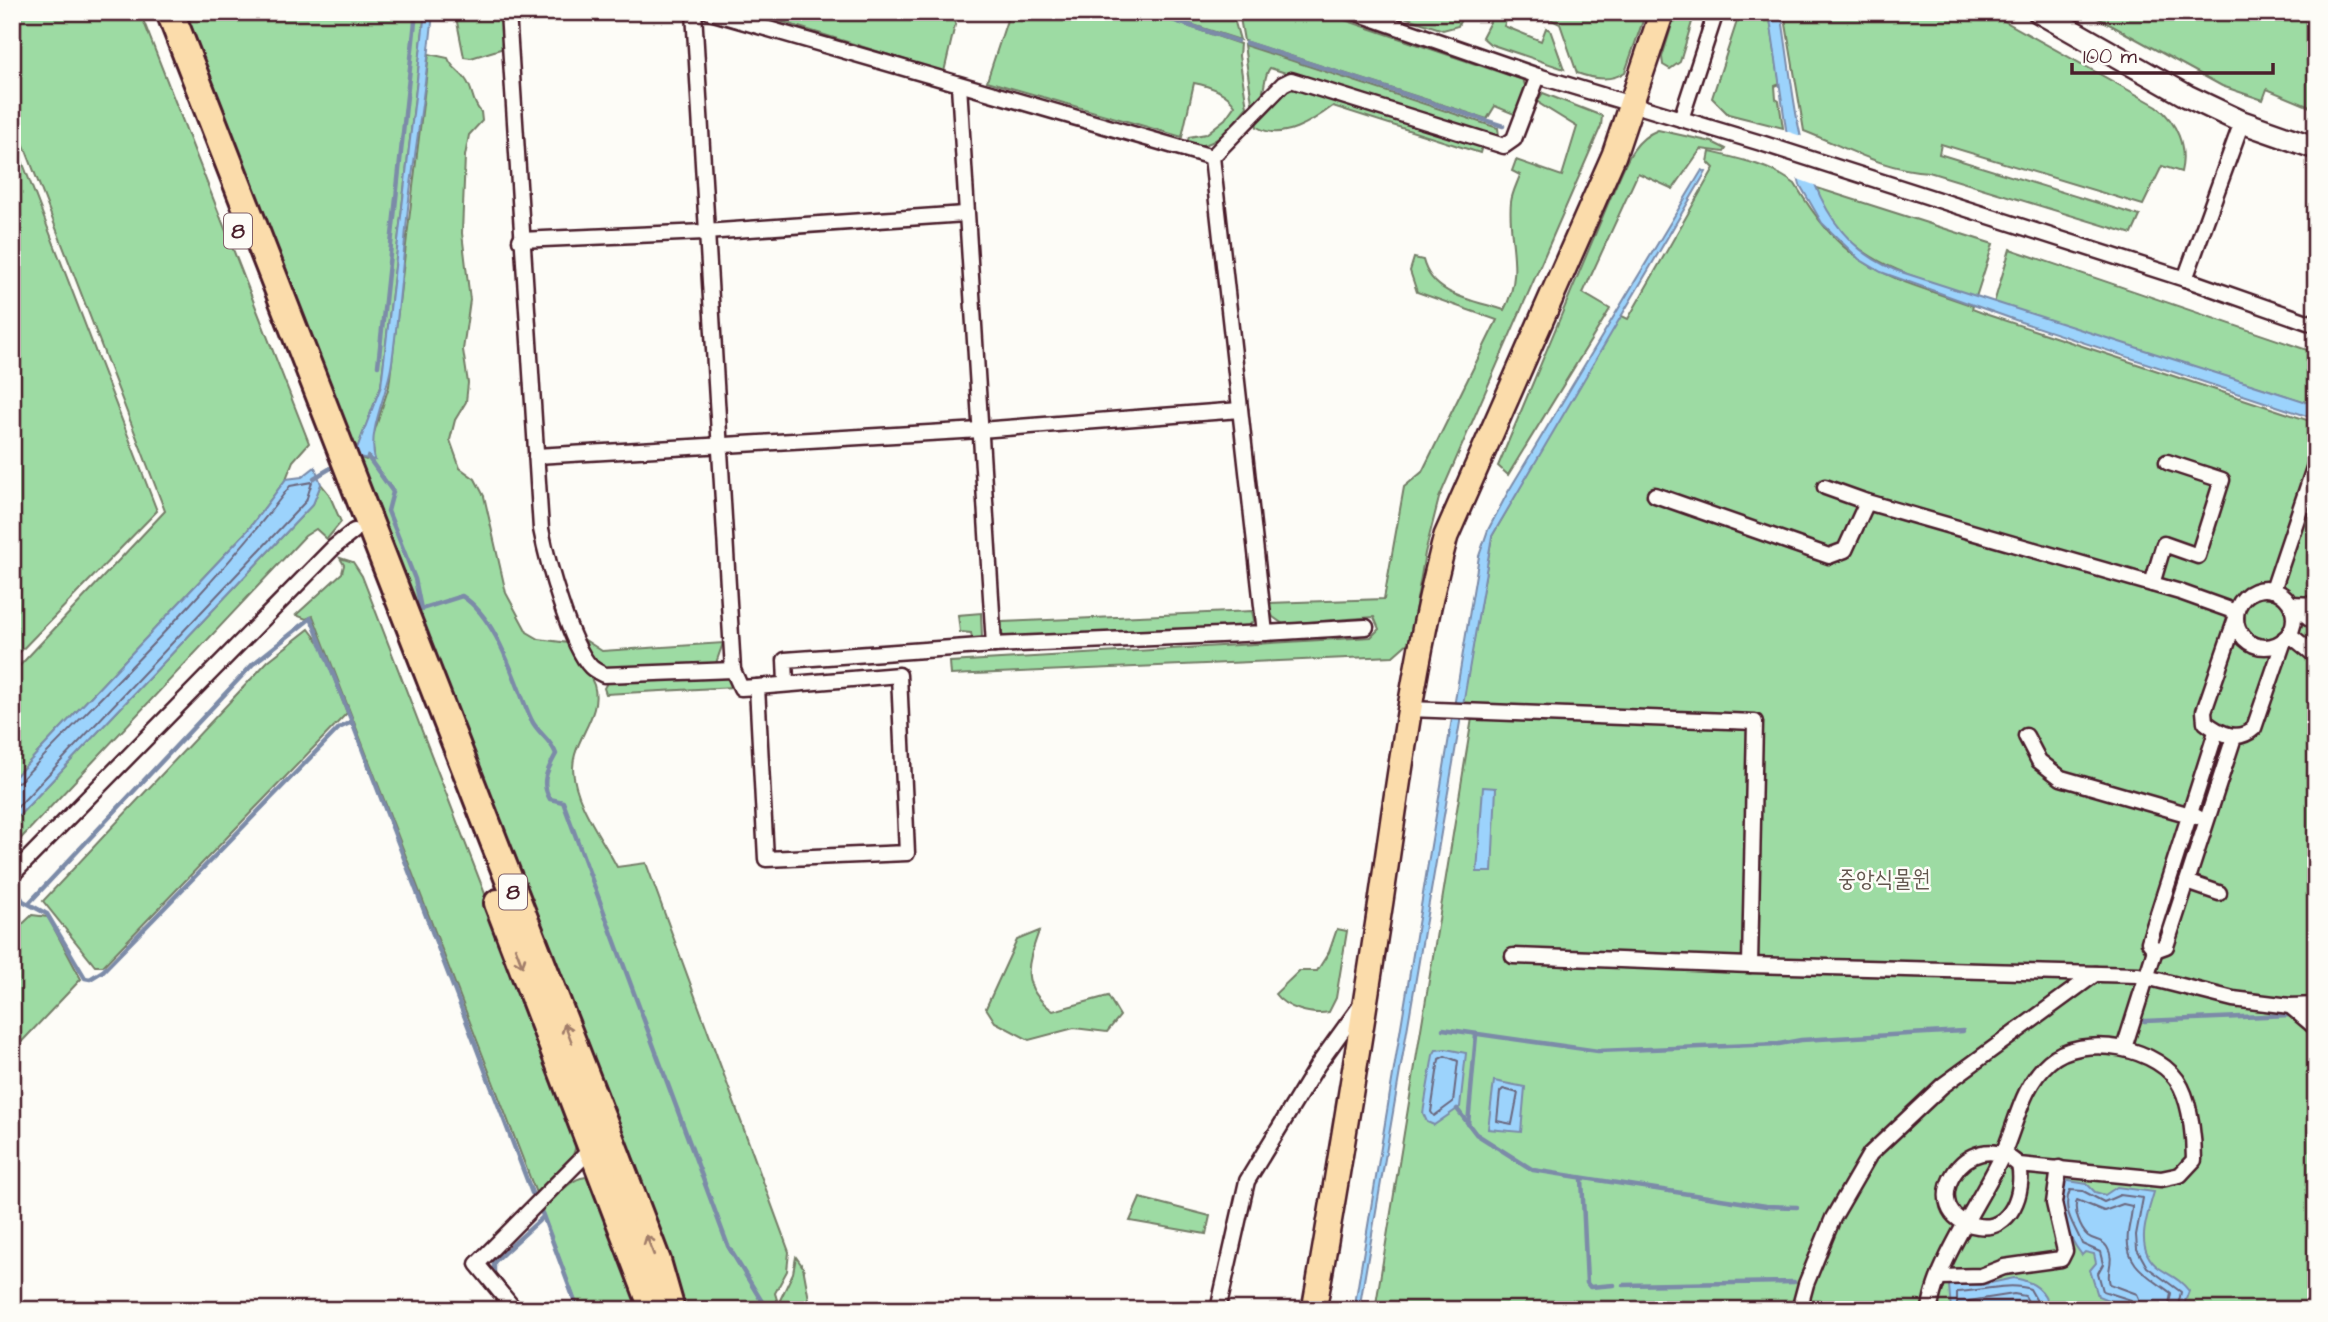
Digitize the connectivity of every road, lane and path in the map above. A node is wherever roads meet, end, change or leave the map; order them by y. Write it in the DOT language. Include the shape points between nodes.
graph roads {
  1 [pos="153,12"];
  2 [pos="170,12"];
  3 [pos="509,12"];
  4 [pos="694,12"];
  5 [pos="710,12"];
  6 [pos="1354,12"];
  7 [pos="1662,12"];
  8 [pos="1716,12"];
  9 [pos="2039,12"];
  10 [pos="1538,76"];
  11 [pos="959,85"];
  12 [pos="1633,104"];
  13 [pos="1681,118"];
  14 [pos="2242,122"];
  15 [pos="2316,148"];
  16 [pos="1212,157"];
  17 [pos="965,214"];
  18 [pos="705,232"];
  19 [pos="520,240"];
  20 [pos="2185,279"];
  21 [pos="2316,325"];
  22 [pos="1240,410"];
  23 [pos="980,430"];
  24 [pos="720,446"];
  25 [pos="330,447"];
  26 [pos="536,456"];
  27 [pos="2167,462"];
  28 [pos="2315,465"];
  29 [pos="343,479"];
  30 [pos="1825,487"];
  31 [pos="1655,495"];
  32 [pos="1867,502"];
  33 [pos="354,531"];
  34 [pos="2151,584"];
  35 [pos="2273,590"];
  36 [pos="2291,604"];
  37 [pos="2316,605"];
  38 [pos="2236,615"];
  39 [pos="2316,623"];
  40 [pos="1366,627"];
  41 [pos="1265,633"];
  42 [pos="2287,636"];
  43 [pos="994,646"];
  44 [pos="2316,656"];
  45 [pos="733,670"];
  46 [pos="786,683"];
  47 [pos="757,687"];
  48 [pos="1409,709"];
  49 [pos="2216,732"];
  50 [pos="2026,736"];
  51 [pos="2234,737"];
  52 [pos="2188,814"];
  53 [pos="2207,820"];
  54 [pos="12,875"];
  55 [pos="2187,882"];
  56 [pos="2219,893"];
  57 [pos="2155,950"];
  58 [pos="1514,956"];
  59 [pos="1750,965"];
  60 [pos="2095,974"];
  61 [pos="2146,977"];
  62 [pos="1366,998"];
  63 [pos="2316,1005"];
  64 [pos="2290,1006"];
  65 [pos="2316,1028"];
  66 [pos="2124,1048"];
  67 [pos="592,1148"];
  68 [pos="2003,1154"];
  69 [pos="2019,1165"];
  70 [pos="2059,1168"];
  71 [pos="1966,1224"];
  72 [pos="1940,1278"];
  73 [pos="516,1310"];
  74 [pos="653,1310"];
  75 [pos="671,1310"];
  76 [pos="1218,1310"];
  77 [pos="1314,1310"];
  78 [pos="1799,1310"];
  79 [pos="1930,1310"];
  1 -- 25 [label="highway, 8"];
  2 -- 25 [label="highway, 8"];
  3 -- 19 [label="street"];
  4 -- 18 [label="street"];
  5 -- 11 [label="street"];
  6 -- 10 [label="street"];
  7 -- 12 [label="main road"];
  8 -- 13 [label="street"];
  9 -- 14 [label="street"];
  10 -- 12 [label="street"];
  10 -- 16 [label="street" via="1516,133 1504,146 1291,80"];
  11 -- 16 [label="street"];
  11 -- 17 [label="street"];
  12 -- 13 [label="street"];
  12 -- 48 [label="main road" via="1446,536"];
  13 -- 20 [label="street"];
  14 -- 15 [label="street"];
  14 -- 20 [label="street"];
  16 -- 22 [label="street"];
  17 -- 18 [label="street"];
  17 -- 23 [label="street"];
  18 -- 19 [label="street"];
  18 -- 24 [label="street"];
  19 -- 26 [label="street"];
  20 -- 21 [label="street"];
  22 -- 23 [label="street"];
  22 -- 41 [label="street"];
  23 -- 24 [label="street"];
  23 -- 43 [label="street"];
  24 -- 26 [label="street"];
  24 -- 45 [label="street"];
  25 -- 29 [label="highway, 8"];
  26 -- 45 [label="street" via="548,562 581,653 591,667 604,675"];
  27 -- 34 [label="street" via="2222,480 2198,555 2164,544"];
  28 -- 35 [label="street"];
  29 -- 33 [label="highway, 8"];
  75 -- 29 [label="highway, 8, one-way" via="611,1141"];
  30 -- 32 [label="street"];
  31 -- 32 [label="street" via="1829,556 1845,550"];
  32 -- 34 [label="street"];
  33 -- 54 [label="street"];
  33 -- 67 [label="highway, 8, one-way"];
  34 -- 38 [label="street"];
  35 -- 36 [label="street"];
  35 -- 38 [label="street" via="2245,597"];
  36 -- 37 [label="street"];
  36 -- 39 [label="street"];
  36 -- 42 [label="street" via="2294,616"];
  38 -- 42 [label="street" via="2239,631 2252,644 2271,647"];
  38 -- 49 [label="street" via="2204,711 2205,722"];
  40 -- 41 [label="street"];
  41 -- 43 [label="street"];
  42 -- 44 [label="street"];
  42 -- 51 [label="street" via="2259,720 2248,734"];
  43 -- 46 [label="street" via="785,660"];
  45 -- 47 [label="street" via="741,688"];
  46 -- 47 [label="street"];
  46 -- 47 [label="street" via="899,675 907,853 766,859"];
  48 -- 59 [label="street" via="1755,722"];
  48 -- 62 [label="main road"];
  49 -- 51 [label="street"];
  49 -- 52 [label="street"];
  50 -- 52 [label="street" via="2039,761 2061,778"];
  51 -- 53 [label="street"];
  52 -- 53 [label="street"];
  52 -- 57 [label="street" via="2149,942"];
  53 -- 55 [label="street"];
  55 -- 56 [label="street"];
  55 -- 57 [label="street" via="2166,946"];
  57 -- 61 [label="street"];
  58 -- 59 [label="street"];
  59 -- 60 [label="street"];
  60 -- 61 [label="street"];
  60 -- 78 [label="street" via="1942,1086 1870,1154 1833,1218"];
  61 -- 64 [label="street" via="2233,999"];
  61 -- 66 [label="street"];
  62 -- 76 [label="street" via="1317,1066 1247,1181"];
  62 -- 77 [label="main road"];
  63 -- 64 [label="street"];
  64 -- 65 [label="street"];
  66 -- 68 [label="street" via="2079,1047 2051,1060 2020,1104"];
  66 -- 70 [label="street" via="2157,1064 2180,1085 2193,1160 2188,1169 2171,1178"];
  67 -- 73 [label="street" via="477,1264"];
  67 -- 74 [label="highway, 8"];
  68 -- 69 [label="street"];
  68 -- 71 [label="street"];
  68 -- 71 [label="street" via="1972,1156 1951,1177 1949,1205"];
  69 -- 70 [label="street"];
  69 -- 71 [label="street" via="2019,1193 2006,1218 1992,1226"];
  70 -- 72 [label="street" via="2054,1203 2065,1251 2060,1259 1981,1276"];
  71 -- 72 [label="street"];
  72 -- 79 [label="street"];
}
